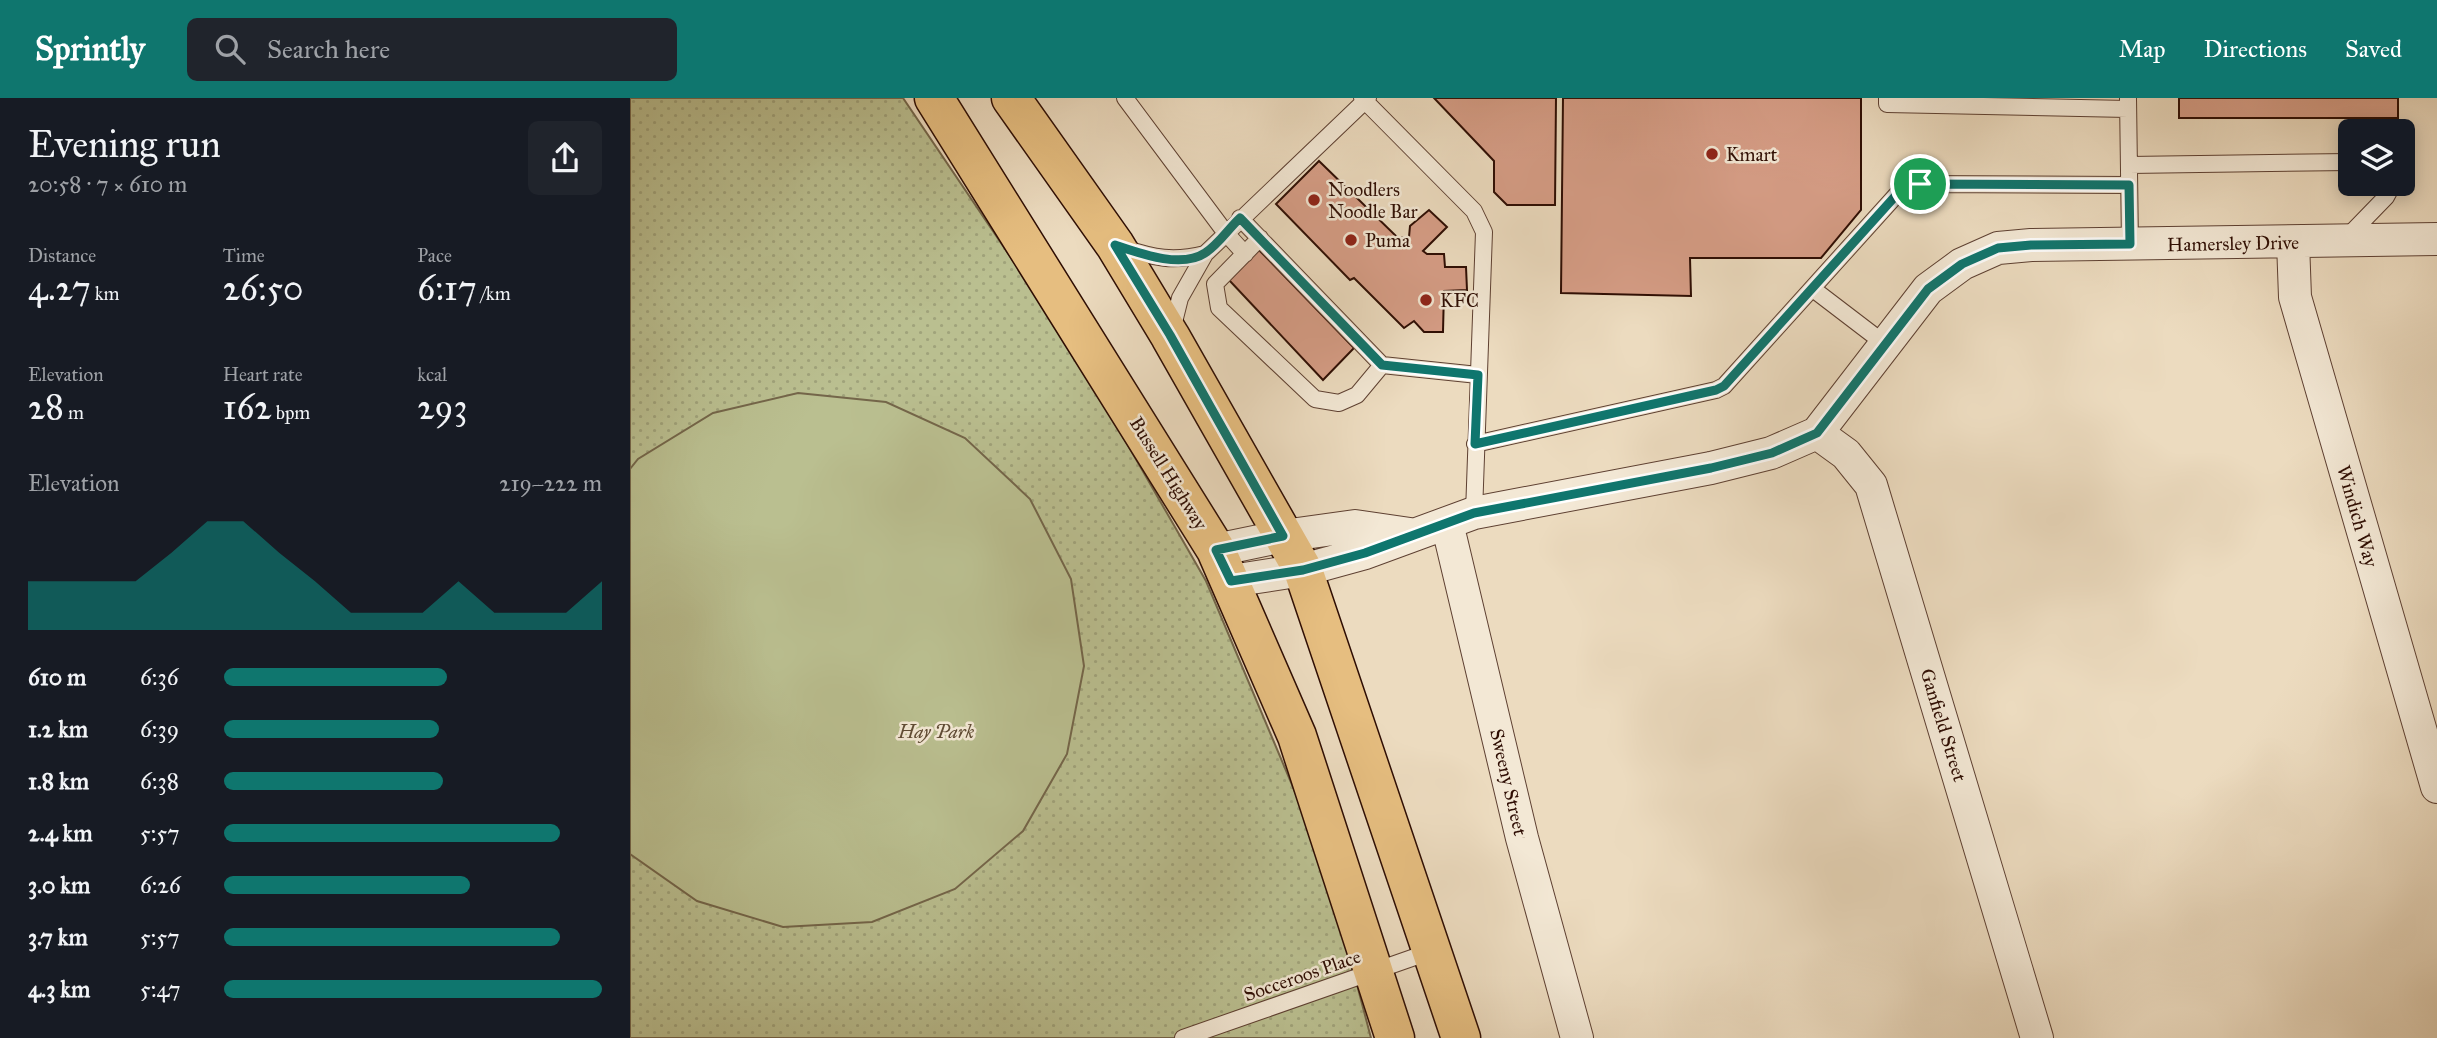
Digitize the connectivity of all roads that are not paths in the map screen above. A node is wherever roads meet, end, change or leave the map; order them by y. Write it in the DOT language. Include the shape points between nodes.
graph roads {
  1 [pos="934,98"];
  2 [pos="1011,98"];
  3 [pos="1125,98"];
  4 [pos="1887,98"];
  5 [pos="1365,99"];
  6 [pos="2128,104"];
  7 [pos="2338,162"];
  8 [pos="2129,165"];
  9 [pos="2129,185"];
  10 [pos="2387,196"];
  11 [pos="1240,218"];
  12 [pos="1225,232"];
  13 [pos="1261,238"];
  14 [pos="2437,239"];
  15 [pos="2354,241"];
  16 [pos="2293,242"];
  17 [pos="2130,244"];
  18 [pos="1115,245"];
  19 [pos="1205,254"];
  20 [pos="1245,254"];
  21 [pos="1813,289"];
  22 [pos="1170,335"];
  23 [pos="1885,344"];
  24 [pos="1382,365"];
  25 [pos="1478,375"];
  26 [pos="1817,433"];
  27 [pos="1475,444"];
  28 [pos="1461,518"];
  29 [pos="1412,534"];
  30 [pos="1283,536"];
  31 [pos="1224,566"];
  32 [pos="1303,570"];
  33 [pos="2437,788"];
  34 [pos="1433,950"];
  35 [pos="1375,972"];
  36 [pos="1184,1038"];
  37 [pos="1395,1038"];
  38 [pos="1461,1038"];
  39 [pos="1577,1038"];
  40 [pos="2037,1038"];
  1 -- 31 [label="main road, Bussell Highway"];
  2 -- 18 [label="main road"];
  3 -- 12 [label="lane"];
  4 -- 6 [label="lane" via="1887,104"];
  5 -- 11 [label="lane"];
  5 -- 25 [label="lane" via="1474,211 1484,232"];
  6 -- 8 [label="lane"];
  7 -- 8 [label="lane"];
  8 -- 9 [label="lane"];
  9 -- 17 [label="lane"];
  9 -- 21 [label="lane" via="1910,186 1899,192"];
  10 -- 15 [label="lane" via="2354,230"];
  11 -- 12 [label="lane"];
  11 -- 13 [label="lane"];
  12 -- 19 [label="lane"];
  12 -- 20 [label="lane"];
  13 -- 20 [label="lane"];
  13 -- 24 [label="lane"];
  14 -- 15 [label="street, Hamersley Drive"];
  15 -- 16 [label="street, Hamersley Drive"];
  16 -- 17 [label="street, Hamersley Drive"];
  16 -- 33 [label="street, Windich Way" via="2295,297"];
  17 -- 23 [label="street, Hamersley Drive" via="1998,248 1962,264 1928,289"];
  18 -- 19 [label="lane" via="1156,258"];
  18 -- 22 [label="main road"];
  19 -- 22 [label="lane" via="1180,298"];
  20 -- 24 [label="lane" via="1215,284 1219,308 1315,399 1339,403 1357,395"];
  21 -- 23 [label="lane"];
  21 -- 27 [label="lane" via="1716,390"];
  22 -- 30 [label="main road"];
  23 -- 26 [label="street, Hamersley Drive"];
  24 -- 25 [label="lane"];
  25 -- 27 [label="lane"];
  26 -- 28 [label="street, Hamersley Drive" via="1772,453 1711,468"];
  26 -- 40 [label="street, Ganfield Street" via="1846,454 1871,485"];
  27 -- 28 [label="lane"];
  28 -- 29 [label="street, Hamersley Drive"];
  28 -- 39 [label="street, Sweeny Street" via="1522,838"];
  29 -- 30 [label="street, Hamersley Drive" via="1355,526"];
  29 -- 32 [label="street, Hamersley Drive"];
  30 -- 31 [label="street, Hamersley Drive"];
  30 -- 32 [label="main road"];
  31 -- 32 [label="street, Hamersley Drive"];
  31 -- 35 [label="main road, Bussell Highway" via="1297,736"];
  32 -- 34 [label="main road"];
  34 -- 35 [label="lane, Socceroos Place"];
  34 -- 38 [label="main road"];
  35 -- 36 [label="lane, Socceroos Place"];
  35 -- 37 [label="main road, Bussell Highway"];
}
